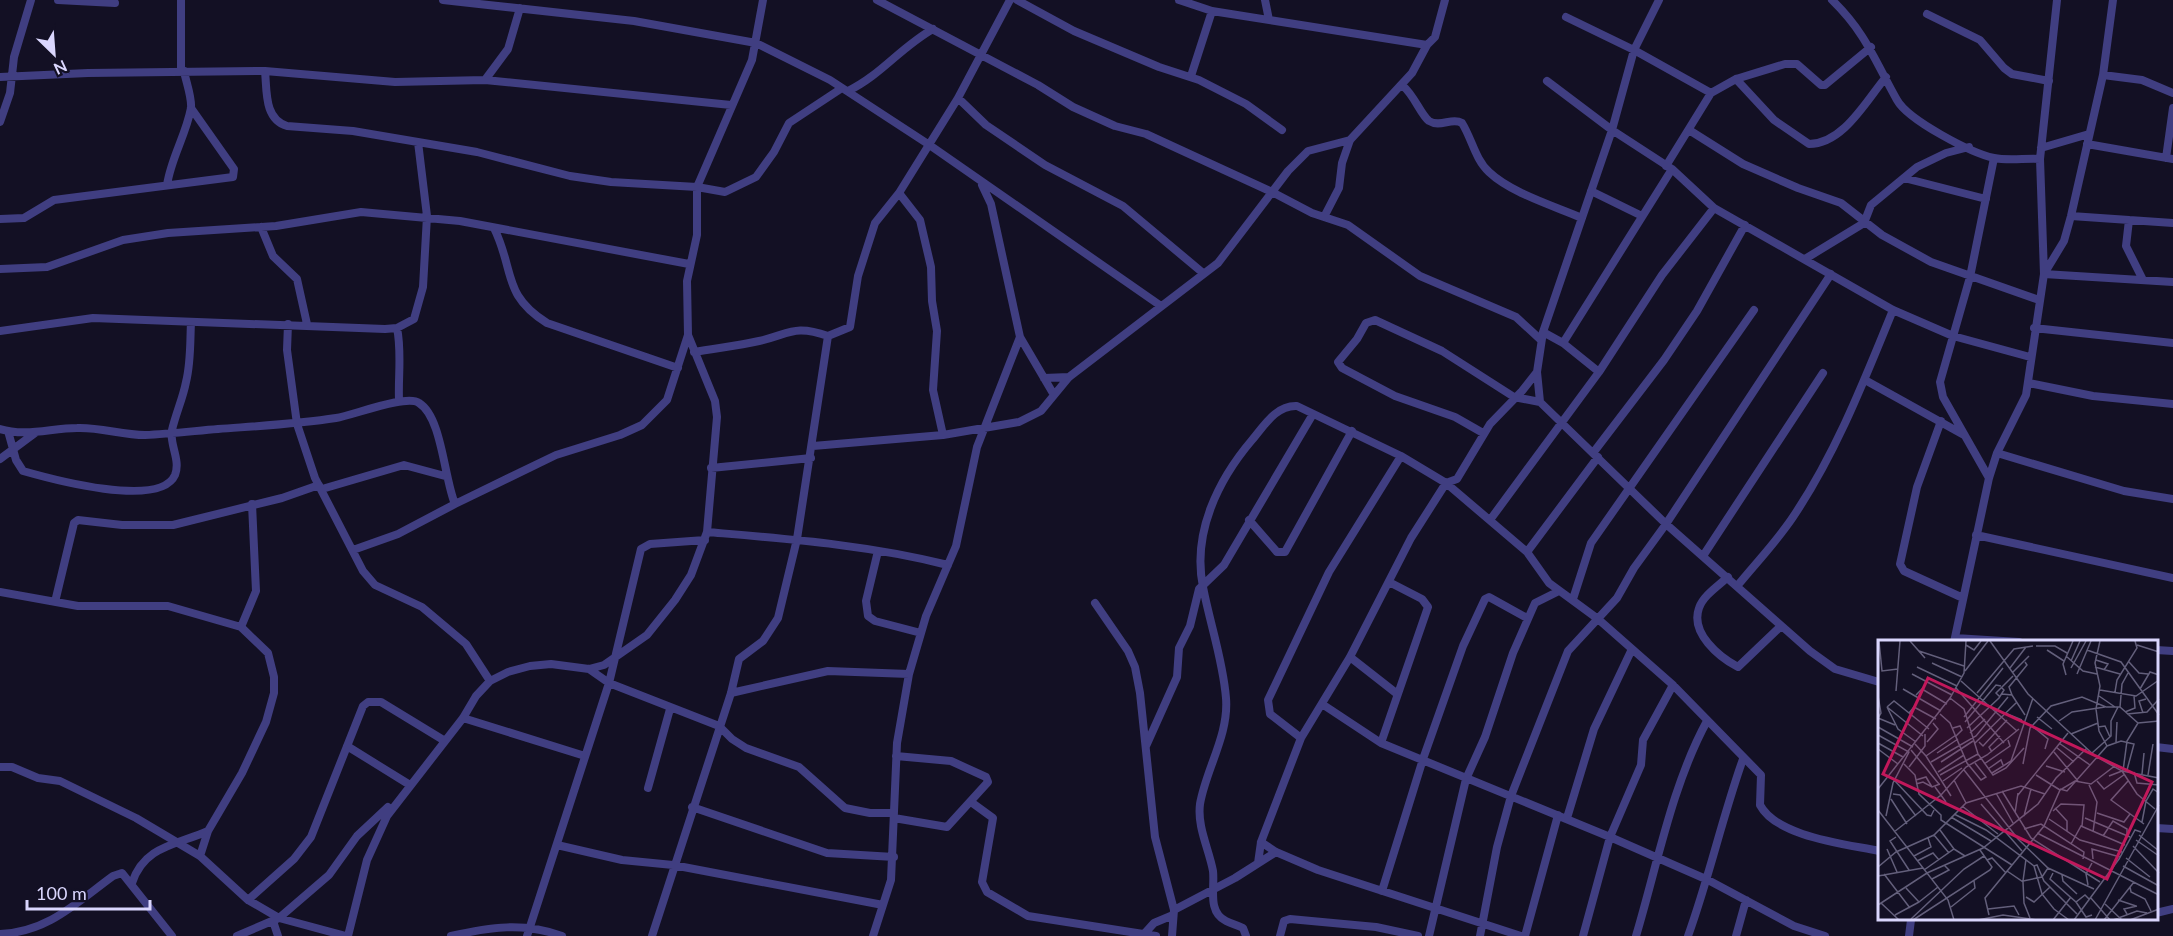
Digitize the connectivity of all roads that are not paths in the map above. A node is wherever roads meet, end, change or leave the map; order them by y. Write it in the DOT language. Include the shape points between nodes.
graph roads {
  1 [pos="31,0"];
  2 [pos="58,0"];
  3 [pos="180,0"];
  4 [pos="443,0"];
  5 [pos="763,0"];
  6 [pos="878,0"];
  7 [pos="1010,0"];
  8 [pos="1017,0"];
  9 [pos="1179,0"];
  10 [pos="1265,0"];
  11 [pos="1445,0"];
  12 [pos="1659,0"];
  13 [pos="1832,0"];
  14 [pos="2057,0"];
  15 [pos="2114,0"];
  16 [pos="455,1"];
  17 [pos="115,3"];
  18 [pos="520,8"];
  19 [pos="1212,11"];
  20 [pos="1927,14"];
  21 [pos="1566,17"];
  22 [pos="1269,20"];
  23 [pos="933,29"];
  24 [pos="756,43"];
  25 [pos="1427,45"];
  26 [pos="1871,47"];
  27 [pos="1634,50"];
  28 [pos="982,56"];
  29 [pos="183,71"];
  30 [pos="265,71"];
  31 [pos="2103,75"];
  32 [pos="1191,76"];
  33 [pos="0,77"];
  34 [pos="11,77"];
  35 [pos="1886,77"];
  36 [pos="1736,78"];
  37 [pos="485,80"];
  38 [pos="1547,81"];
  39 [pos="2049,81"];
  40 [pos="1403,86"];
  41 [pos="845,90"];
  42 [pos="1711,93"];
  43 [pos="2173,93"];
  44 [pos="958,98"];
  45 [pos="731,105"];
  46 [pos="191,108"];
  47 [pos="2173,108"];
  48 [pos="0,122"];
  49 [pos="1282,130"];
  50 [pos="1612,130"];
  51 [pos="1689,130"];
  52 [pos="2089,134"];
  53 [pos="1350,140"];
  54 [pos="418,142"];
  55 [pos="928,144"];
  56 [pos="2087,144"];
  57 [pos="1969,147"];
  58 [pos="2041,148"];
  59 [pos="1994,158"];
  60 [pos="2040,159"];
  61 [pos="2169,159"];
  62 [pos="1669,167"];
  63 [pos="1904,178"];
  64 [pos="978,180"];
  65 [pos="167,185"];
  66 [pos="697,187"];
  67 [pos="1591,190"];
  68 [pos="1272,192"];
  69 [pos="899,193"];
  70 [pos="1986,199"];
  71 [pos="1714,208"];
  72 [pos="427,216"];
  73 [pos="1642,216"];
  74 [pos="2071,216"];
  75 [pos="1324,217"];
  76 [pos="1582,218"];
  77 [pos="0,219"];
  78 [pos="2129,220"];
  79 [pos="1864,222"];
  80 [pos="2173,224"];
  81 [pos="1745,225"];
  82 [pos="261,227"];
  83 [pos="494,228"];
  84 [pos="1805,259"];
  85 [pos="689,264"];
  86 [pos="0,268"];
  87 [pos="1203,273"];
  88 [pos="1831,274"];
  89 [pos="2044,274"];
  90 [pos="1970,278"];
  91 [pos="2143,280"];
  92 [pos="2173,282"];
  93 [pos="2039,300"];
  94 [pos="1161,306"];
  95 [pos="1754,310"];
  96 [pos="1893,310"];
  97 [pos="191,322"];
  98 [pos="288,324"];
  99 [pos="307,324"];
  100 [pos="397,328"];
  101 [pos="2034,328"];
  102 [pos="0,331"];
  103 [pos="688,335"];
  104 [pos="828,336"];
  105 [pos="1020,336"];
  106 [pos="1542,336"];
  107 [pos="1953,336"];
  108 [pos="1563,343"];
  109 [pos="2173,343"];
  110 [pos="694,352"];
  111 [pos="2030,357"];
  112 [pos="678,368"];
  113 [pos="1537,372"];
  114 [pos="1599,372"];
  115 [pos="1823,373"];
  116 [pos="1069,377"];
  117 [pos="1044,378"];
  118 [pos="1865,380"];
  119 [pos="2029,383"];
  120 [pos="1054,395"];
  121 [pos="1514,398"];
  122 [pos="399,400"];
  123 [pos="1540,402"];
  124 [pos="2173,404"];
  125 [pos="1313,414"];
  126 [pos="1941,421"];
  127 [pos="297,424"];
  128 [pos="1560,424"];
  129 [pos="984,426"];
  130 [pos="4,430"];
  131 [pos="1352,431"];
  132 [pos="35,433"];
  133 [pos="171,433"];
  134 [pos="1483,433"];
  135 [pos="943,435"];
  136 [pos="1965,435"];
  137 [pos="813,446"];
  138 [pos="15,449"];
  139 [pos="1997,453"];
  140 [pos="1595,455"];
  141 [pos="1401,456"];
  142 [pos="811,458"];
  143 [pos="0,459"];
  144 [pos="711,468"];
  145 [pos="445,476"];
  146 [pos="1989,478"];
  147 [pos="1446,483"];
  148 [pos="321,487"];
  149 [pos="1631,488"];
  150 [pos="2173,500"];
  151 [pos="252,504"];
  152 [pos="455,504"];
  153 [pos="1249,520"];
  154 [pos="1490,520"];
  155 [pos="1666,524"];
  156 [pos="1976,535"];
  157 [pos="706,536"];
  158 [pos="797,539"];
  159 [pos="353,549"];
  160 [pos="878,551"];
  161 [pos="1527,552"];
  162 [pos="1703,556"];
  163 [pos="948,565"];
  164 [pos="1728,577"];
  165 [pos="2173,578"];
  166 [pos="1389,582"];
  167 [pos="1202,584"];
  168 [pos="1738,585"];
  169 [pos="1559,591"];
  170 [pos="0,592"];
  171 [pos="1963,598"];
  172 [pos="1573,599"];
  173 [pos="55,602"];
  174 [pos="1095,603"];
  175 [pos="1527,618"];
  176 [pos="1598,619"];
  177 [pos="1781,626"];
  178 [pos="241,627"];
  179 [pos="921,633"];
  180 [pos="1955,640"];
  181 [pos="1632,649"];
  182 [pos="2158,650"];
  183 [pos="2173,651"];
  184 [pos="1350,657"];
  185 [pos="615,659"];
  186 [pos="589,669"];
  187 [pos="909,674"];
  188 [pos="490,681"];
  189 [pos="1878,682"];
  190 [pos="609,683"];
  191 [pos="1673,685"];
  192 [pos="731,693"];
  193 [pos="1396,693"];
  194 [pos="1322,704"];
  195 [pos="670,709"];
  196 [pos="463,718"];
  197 [pos="1707,721"];
  198 [pos="719,726"];
  199 [pos="1301,738"];
  200 [pos="732,740"];
  201 [pos="445,741"];
  202 [pos="1381,743"];
  203 [pos="713,744"];
  204 [pos="347,746"];
  205 [pos="1146,746"];
  206 [pos="2158,747"];
  207 [pos="2173,749"];
  208 [pos="585,756"];
  209 [pos="896,756"];
  210 [pos="1423,759"];
  211 [pos="1743,759"];
  212 [pos="0,767"];
  213 [pos="1466,778"];
  214 [pos="410,785"];
  215 [pos="648,788"];
  216 [pos="1511,796"];
  217 [pos="397,800"];
  218 [pos="971,802"];
  219 [pos="692,807"];
  220 [pos="894,815"];
  221 [pos="1562,817"];
  222 [pos="2158,828"];
  223 [pos="2173,829"];
  224 [pos="208,831"];
  225 [pos="1610,837"];
  226 [pos="1261,842"];
  227 [pos="180,843"];
  228 [pos="557,846"];
  229 [pos="1878,851"];
  230 [pos="1276,852"];
  231 [pos="200,856"];
  232 [pos="894,857"];
  233 [pos="1659,859"];
  234 [pos="1258,863"];
  235 [pos="673,865"];
  236 [pos="1708,880"];
  237 [pos="132,883"];
  238 [pos="1212,890"];
  239 [pos="1382,891"];
  240 [pos="248,900"];
  241 [pos="1746,900"];
  242 [pos="884,905"];
  243 [pos="2173,909"];
  244 [pos="1434,910"];
  245 [pos="1174,912"];
  246 [pos="2158,913"];
  247 [pos="276,920"];
  248 [pos="1911,921"];
  249 [pos="1483,923"];
  250 [pos="528,932"];
  251 [pos="1244,932"];
  252 [pos="1145,933"];
  253 [pos="0,934"];
  254 [pos="247,934"];
  255 [pos="172,936"];
  256 [pos="237,936"];
  257 [pos="278,936"];
  258 [pos="347,936"];
  259 [pos="451,936"];
  260 [pos="562,936"];
  261 [pos="652,936"];
  262 [pos="873,936"];
  263 [pos="1156,936"];
  264 [pos="1172,936"];
  265 [pos="1254,936"];
  266 [pos="1280,936"];
  267 [pos="1418,936"];
  268 [pos="1429,936"];
  269 [pos="1480,936"];
  270 [pos="1521,936"];
  271 [pos="1526,936"];
  272 [pos="1583,936"];
  273 [pos="1636,936"];
  274 [pos="1688,936"];
  275 [pos="1736,936"];
  276 [pos="1825,936"];
  277 [pos="1909,936"];
  1 -- 34 [label="street"];
  2 -- 17 [label="street"];
  3 -- 29 [label="street"];
  4 -- 16 [label="street"];
  5 -- 24 [label="street"];
  6 -- 23 [label="street"];
  7 -- 28 [label="street"];
  8 -- 32 [label="street" via="1074,31 1159,67"];
  9 -- 19 [label="street"];
  10 -- 22 [label="street"];
  11 -- 25 [label="street" via="1435,37"];
  12 -- 27 [label="street"];
  13 -- 26 [label="street"];
  14 -- 39 [label="street"];
  15 -- 31 [label="street"];
  16 -- 18 [label="street"];
  18 -- 24 [label="street" via="634,21"];
  18 -- 37 [label="street" via="508,49"];
  19 -- 22 [label="street"];
  19 -- 32 [label="street"];
  20 -- 39 [label="street" via="1980,40 2012,74"];
  21 -- 27 [label="street"];
  22 -- 25 [label="street"];
  23 -- 28 [label="street"];
  23 -- 41 [label="street" via="906,47 878,74"];
  24 -- 41 [label="street"];
  24 -- 45 [label="street" via="744,82"];
  25 -- 40 [label="street"];
  26 -- 35 [label="street"];
  26 -- 36 [label="street" via="1826,85 1797,64"];
  27 -- 42 [label="street"];
  27 -- 50 [label="street"];
  28 -- 44 [label="street"];
  28 -- 68 [label="street" via="1073,107 1115,126 1146,134"];
  29 -- 30 [label="street"];
  29 -- 34 [label="street"];
  29 -- 46 [label="street"];
  30 -- 37 [label="street" via="395,82"];
  30 -- 54 [label="street" via="270,113 279,124"];
  31 -- 43 [label="street" via="2142,80"];
  31 -- 52 [label="street"];
  32 -- 49 [label="street" via="1246,104"];
  33 -- 34 [label="street"];
  34 -- 48 [label="street"];
  35 -- 36 [label="street" via="1838,134 1809,144 1774,120"];
  35 -- 57 [label="street" via="1909,117"];
  36 -- 42 [label="street"];
  37 -- 45 [label="street"];
  38 -- 50 [label="street"];
  39 -- 58 [label="street"];
  40 -- 53 [label="street"];
  40 -- 76 [label="street" via="1415,97 1429,121 1462,123 1490,172 1532,197"];
  41 -- 55 [label="street"];
  41 -- 66 [label="street" via="789,123 754,178 725,192"];
  42 -- 51 [label="street"];
  44 -- 55 [label="street"];
  44 -- 87 [label="street" via="986,125 1035,159 1123,206"];
  45 -- 66 [label="street"];
  46 -- 65 [label="street" via="169,167"];
  46 -- 65 [label="street" via="235,174 228,180"];
  47 -- 61 [label="street"];
  50 -- 62 [label="street"];
  50 -- 67 [label="street"];
  51 -- 62 [label="street"];
  51 -- 79 [label="street" via="1743,164 1798,189 1841,202"];
  52 -- 56 [label="street"];
  52 -- 58 [label="street"];
  53 -- 68 [label="street" via="1308,151"];
  53 -- 75 [label="street" via="1339,188"];
  54 -- 66 [label="street" via="477,152 570,176"];
  54 -- 72 [label="street"];
  55 -- 64 [label="street"];
  55 -- 69 [label="street"];
  56 -- 61 [label="street"];
  56 -- 74 [label="street"];
  57 -- 59 [label="street"];
  57 -- 63 [label="street" via="1935,157"];
  58 -- 60 [label="street"];
  59 -- 60 [label="street"];
  59 -- 70 [label="street"];
  60 -- 89 [label="street"];
  62 -- 71 [label="street"];
  62 -- 73 [label="street"];
  63 -- 70 [label="street"];
  63 -- 79 [label="street" via="1871,205"];
  64 -- 94 [label="street"];
  64 -- 105 [label="street" via="991,204"];
  65 -- 77 [label="street" via="54,200 24,218"];
  66 -- 85 [label="street" via="697,235"];
  67 -- 73 [label="street"];
  67 -- 76 [label="street"];
  68 -- 75 [label="street"];
  68 -- 87 [label="street" via="1226,254"];
  69 -- 104 [label="street" via="875,223 868,239 850,327"];
  69 -- 135 [label="street" via="920,220 931,267 937,331 933,390"];
  70 -- 90 [label="street"];
  71 -- 81 [label="street"];
  71 -- 114 [label="street" via="1662,274"];
  72 -- 82 [label="street" via="361,212"];
  72 -- 83 [label="street"];
  72 -- 100 [label="street" via="420,304 414,319"];
  73 -- 108 [label="street"];
  74 -- 78 [label="street"];
  74 -- 89 [label="street" via="2064,241"];
  75 -- 106 [label="street" via="1348,225 1420,276 1516,317"];
  76 -- 106 [label="street"];
  78 -- 80 [label="street"];
  78 -- 91 [label="street" via="2126,246"];
  79 -- 84 [label="street"];
  79 -- 90 [label="street" via="1919,256"];
  81 -- 84 [label="street"];
  81 -- 140 [label="street" via="1696,311"];
  82 -- 86 [label="street" via="123,240 47,267"];
  82 -- 99 [label="street" via="273,256 297,279"];
  83 -- 85 [label="street"];
  83 -- 112 [label="street" via="504,249 512,288 523,306 547,323"];
  84 -- 88 [label="street"];
  85 -- 103 [label="street"];
  87 -- 94 [label="street"];
  88 -- 96 [label="street"];
  88 -- 155 [label="street"];
  89 -- 91 [label="street"];
  89 -- 93 [label="street"];
  90 -- 93 [label="street"];
  90 -- 107 [label="street"];
  91 -- 92 [label="street"];
  93 -- 101 [label="street"];
  94 -- 116 [label="street"];
  95 -- 149 [label="street"];
  96 -- 107 [label="street"];
  96 -- 118 [label="street"];
  97 -- 98 [label="street"];
  97 -- 102 [label="street" via="93,318"];
  97 -- 133 [label="street" via="187,379"];
  98 -- 99 [label="street"];
  98 -- 127 [label="street" via="287,350"];
  99 -- 100 [label="street"];
  100 -- 122 [label="street" via="401,347 397,368"];
  101 -- 109 [label="street"];
  101 -- 111 [label="street"];
  103 -- 110 [label="street"];
  103 -- 112 [label="street"];
  104 -- 110 [label="street" via="791,330 760,341"];
  104 -- 137 [label="street"];
  105 -- 117 [label="street"];
  105 -- 129 [label="street"];
  106 -- 108 [label="street"];
  106 -- 113 [label="street"];
  107 -- 111 [label="street"];
  107 -- 136 [label="street" via="1940,388"];
  108 -- 114 [label="street"];
  110 -- 144 [label="street" via="715,401"];
  111 -- 119 [label="street"];
  112 -- 152 [label="street" via="667,400 642,425 556,455"];
  113 -- 121 [label="street"];
  113 -- 123 [label="street"];
  114 -- 128 [label="street"];
  115 -- 162 [label="street"];
  116 -- 117 [label="street"];
  116 -- 120 [label="street"];
  117 -- 120 [label="street"];
  118 -- 126 [label="street"];
  118 -- 168 [label="street" via="1828,458 1797,511"];
  119 -- 124 [label="street" via="2076,394"];
  119 -- 139 [label="street" via="2023,405"];
  120 -- 129 [label="street" via="1031,418"];
  121 -- 123 [label="street"];
  121 -- 134 [label="street"];
  121 -- 134 [label="street" via="1442,351 1374,320 1366,323 1338,362 1342,368 1395,396 1455,417"];
  122 -- 127 [label="street" via="358,415"];
  122 -- 145 [label="street" via="422,404 431,417 443,451"];
  123 -- 128 [label="street"];
  125 -- 131 [label="street"];
  125 -- 153 [label="street"];
  125 -- 167 [label="street" via="1297,406 1281,409 1234,461 1205,526"];
  126 -- 136 [label="street"];
  126 -- 171 [label="street" via="1917,488 1900,564 1904,571"];
  127 -- 133 [label="street"];
  127 -- 148 [label="street"];
  128 -- 140 [label="street"];
  128 -- 154 [label="street"];
  129 -- 135 [label="street"];
  129 -- 163 [label="street"];
  130 -- 132 [label="street"];
  130 -- 138 [label="street"];
  131 -- 141 [label="street"];
  131 -- 153 [label="street" via="1285,552 1277,552"];
  132 -- 133 [label="street" via="76,428 141,435"];
  132 -- 138 [label="street"];
  133 -- 138 [label="street" via="177,466 174,476 153,490 78,487 23,471"];
  134 -- 147 [label="street" via="1458,479"];
  135 -- 137 [label="street"];
  136 -- 146 [label="street"];
  137 -- 142 [label="street"];
  138 -- 143 [label="street"];
  139 -- 146 [label="street"];
  139 -- 150 [label="street" via="2124,491"];
  140 -- 149 [label="street"];
  140 -- 161 [label="street"];
  141 -- 147 [label="street"];
  141 -- 199 [label="street" via="1329,572 1268,700 1270,714"];
  142 -- 144 [label="street"];
  142 -- 158 [label="street"];
  144 -- 157 [label="street"];
  145 -- 148 [label="street" via="404,465"];
  145 -- 152 [label="street"];
  146 -- 156 [label="street"];
  147 -- 154 [label="street"];
  147 -- 166 [label="street"];
  148 -- 151 [label="street"];
  148 -- 159 [label="street"];
  149 -- 155 [label="street"];
  149 -- 172 [label="street" via="1591,543"];
  151 -- 173 [label="street" via="157,527 78,520 74,523"];
  151 -- 178 [label="street" via="255,591"];
  152 -- 159 [label="street" via="398,534"];
  153 -- 167 [label="street" via="1224,565"];
  154 -- 161 [label="street"];
  155 -- 162 [label="street"];
  155 -- 176 [label="street" via="1617,598"];
  156 -- 165 [label="street"];
  156 -- 171 [label="street"];
  157 -- 158 [label="street"];
  157 -- 185 [label="street" via="691,575 657,624"];
  157 -- 185 [label="street" via="640,549"];
  158 -- 160 [label="street"];
  158 -- 192 [label="street" via="778,618 764,641 739,659"];
  159 -- 188 [label="street" via="369,581 422,607 445,626 466,644"];
  160 -- 163 [label="street"];
  160 -- 179 [label="street" via="866,601 868,616"];
  161 -- 169 [label="street"];
  162 -- 164 [label="street"];
  163 -- 179 [label="street"];
  164 -- 168 [label="street"];
  164 -- 177 [label="street" via="1698,609 1698,624 1708,644 1738,667"];
  166 -- 184 [label="street"];
  166 -- 193 [label="street" via="1422,599 1428,607"];
  167 -- 205 [label="street" via="1179,648 1178,677"];
  167 -- 238 [label="street" via="1226,700 1224,725 1200,807 1201,828 1214,875"];
  168 -- 177 [label="street"];
  169 -- 172 [label="street"];
  169 -- 175 [label="street" via="1535,603"];
  170 -- 173 [label="street"];
  171 -- 180 [label="street"];
  172 -- 176 [label="street"];
  173 -- 178 [label="street" via="78,606 168,606"];
  174 -- 205 [label="street" via="1135,667"];
  175 -- 210 [label="street" via="1489,597 1485,599 1463,646"];
  175 -- 213 [label="street" via="1485,737"];
  176 -- 181 [label="street"];
  176 -- 216 [label="street" via="1568,651"];
  177 -- 189 [label="street" via="1835,669"];
  178 -- 224 [label="street" via="268,653 274,693 256,744"];
  179 -- 187 [label="street"];
  181 -- 191 [label="street"];
  181 -- 221 [label="street" via="1589,740"];
  182 -- 183 [label="street"];
  184 -- 193 [label="street"];
  184 -- 194 [label="street"];
  185 -- 186 [label="street"];
  185 -- 190 [label="street"];
  186 -- 188 [label="street" via="550,664 530,666"];
  186 -- 190 [label="street"];
  187 -- 192 [label="street" via="828,671"];
  187 -- 209 [label="street"];
  188 -- 196 [label="street"];
  190 -- 195 [label="street"];
  190 -- 208 [label="street"];
  191 -- 197 [label="street"];
  191 -- 225 [label="street" via="1642,740 1641,765"];
  192 -- 198 [label="street"];
  193 -- 202 [label="street"];
  194 -- 199 [label="street"];
  194 -- 202 [label="street"];
  195 -- 198 [label="street"];
  195 -- 215 [label="street"];
  196 -- 201 [label="street"];
  196 -- 208 [label="street"];
  197 -- 211 [label="street"];
  197 -- 233 [label="street" via="1689,760"];
  198 -- 200 [label="street"];
  198 -- 203 [label="street"];
  199 -- 226 [label="street"];
  200 -- 203 [label="street"];
  200 -- 220 [label="street" via="799,767 845,808"];
  201 -- 204 [label="street" via="375,701 363,706"];
  201 -- 214 [label="street"];
  202 -- 210 [label="street"];
  203 -- 219 [label="street"];
  204 -- 214 [label="street"];
  204 -- 240 [label="street" via="304,848"];
  205 -- 245 [label="street" via="1155,837"];
  206 -- 207 [label="street"];
  208 -- 228 [label="street"];
  209 -- 218 [label="street" via="951,761 986,777 988,782"];
  209 -- 220 [label="street"];
  210 -- 213 [label="street"];
  210 -- 239 [label="street"];
  211 -- 229 [label="street" via="1761,775 1762,809 1778,822 1810,836"];
  211 -- 236 [label="street" via="1716,838"];
  212 -- 227 [label="street" via="75,787"];
  213 -- 216 [label="street"];
  213 -- 244 [label="street"];
  214 -- 217 [label="street"];
  216 -- 221 [label="street"];
  216 -- 249 [label="street"];
  217 -- 247 [label="street" via="357,836 329,875"];
  217 -- 258 [label="street" via="373,841"];
  218 -- 220 [label="street" via="945,828"];
  218 -- 252 [label="street" via="993,819 982,882 987,892 1028,916"];
  219 -- 232 [label="street" via="827,853"];
  219 -- 235 [label="street"];
  220 -- 232 [label="street"];
  221 -- 225 [label="street"];
  221 -- 271 [label="street"];
  222 -- 223 [label="street"];
  224 -- 227 [label="street"];
  224 -- 231 [label="street"];
  225 -- 233 [label="street"];
  225 -- 272 [label="street"];
  226 -- 230 [label="street"];
  226 -- 234 [label="street"];
  227 -- 231 [label="street"];
  227 -- 237 [label="street" via="142,861"];
  228 -- 235 [label="street" via="622,860"];
  228 -- 250 [label="street"];
  230 -- 234 [label="street"];
  230 -- 239 [label="street"];
  231 -- 240 [label="street"];
  232 -- 242 [label="street"];
  233 -- 236 [label="street"];
  233 -- 273 [label="street"];
  234 -- 238 [label="street"];
  235 -- 242 [label="street"];
  235 -- 261 [label="street"];
  236 -- 241 [label="street"];
  236 -- 274 [label="street"];
  237 -- 253 [label="street" via="117,873 48,923 25,932"];
  237 -- 255 [label="street"];
  238 -- 245 [label="street"];
  238 -- 251 [label="street" via="1217,912"];
  239 -- 244 [label="street"];
  240 -- 247 [label="street"];
  241 -- 275 [label="street"];
  241 -- 276 [label="street" via="1794,926"];
  242 -- 262 [label="street"];
  243 -- 246 [label="street"];
  244 -- 249 [label="street"];
  244 -- 268 [label="street"];
  245 -- 252 [label="street"];
  245 -- 264 [label="street"];
  247 -- 254 [label="street"];
  247 -- 257 [label="street"];
  247 -- 258 [label="street"];
  248 -- 277 [label="street"];
  249 -- 269 [label="street"];
  249 -- 270 [label="street"];
  250 -- 259 [label="street" via="497,926"];
  250 -- 260 [label="street"];
  251 -- 265 [label="street"];
  252 -- 263 [label="street"];
  254 -- 256 [label="street"];
  266 -- 267 [label="street" via="1284,921 1290,919 1376,927"];
}
